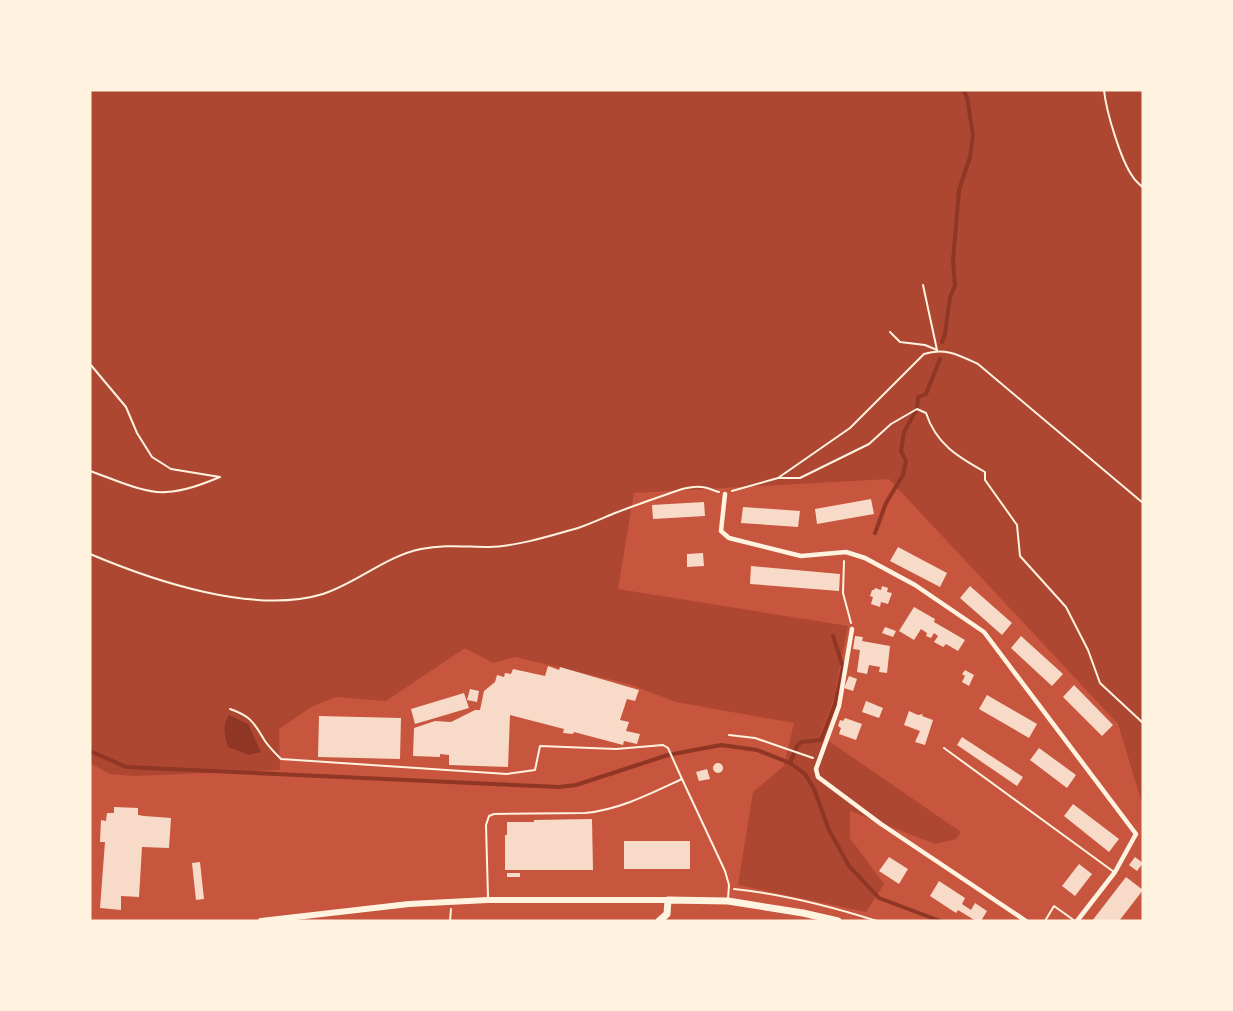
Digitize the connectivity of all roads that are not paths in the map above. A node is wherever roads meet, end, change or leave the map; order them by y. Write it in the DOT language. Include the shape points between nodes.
graph roads {
  1 [pos="725,494"];
  2 [pos="852,629"];
  3 [pos="231,709"];
  4 [pos="944,748"];
  5 [pos="682,779"];
  6 [pos="1114,872"];
  7 [pos="488,900"];
  8 [pos="668,900"];
  9 [pos="728,901"];
  10 [pos="261,921"];
  11 [pos="659,921"];
  12 [pos="838,921"];
  13 [pos="1026,921"];
  14 [pos="1045,921"];
  15 [pos="1076,921"];
  1 -- 6 [label="street" via="722,531 729,538 801,556 846,552 865,558 915,585 984,632 1136,834"];
  2 -- 13 [label="street" via="838,706 818,760 818,777"];
  3 -- 5 [label="lane" via="255,723 281,759 507,774 535,770 540,746 616,749 663,745"];
  4 -- 6 [label="lane"];
  5 -- 7 [label="lane" via="598,812 489,816"];
  5 -- 9 [label="lane" via="722,864"];
  6 -- 15 [label="street"];
  7 -- 8 [label="street"];
  7 -- 10 [label="street" via="409,904"];
  8 -- 9 [label="main road"];
  8 -- 11 [label="main road" via="667,914"];
  9 -- 12 [label="main road"];
  14 -- 15 [label="lane" via="1054,906"];
}
